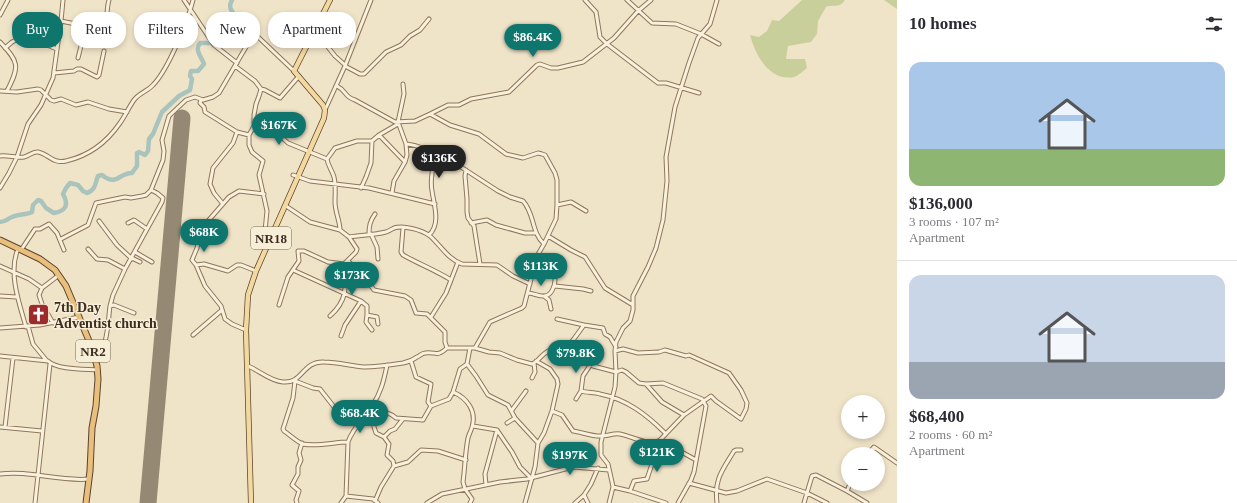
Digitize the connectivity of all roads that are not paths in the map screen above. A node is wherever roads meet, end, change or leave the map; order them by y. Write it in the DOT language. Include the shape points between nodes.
graph roads {
  1 [pos="8,0"];
  2 [pos="63,0"];
  3 [pos="109,0"];
  4 [pos="184,0"];
  5 [pos="193,0"];
  6 [pos="330,0"];
  7 [pos="371,0"];
  8 [pos="585,0"];
  9 [pos="627,0"];
  10 [pos="651,0"];
  11 [pos="717,0"];
  12 [pos="191,9"];
  13 [pos="638,11"];
  14 [pos="62,12"];
  15 [pos="108,12"];
  16 [pos="324,12"];
  17 [pos="0,15"];
  18 [pos="429,19"];
  19 [pos="701,34"];
  20 [pos="0,42"];
  21 [pos="12,42"];
  22 [pos="606,44"];
  23 [pos="719,44"];
  24 [pos="5,48"];
  25 [pos="57,48"];
  26 [pos="80,48"];
  27 [pos="305,48"];
  28 [pos="329,48"];
  29 [pos="104,51"];
  30 [pos="78,58"];
  31 [pos="236,64"];
  32 [pos="345,66"];
  33 [pos="294,70"];
  34 [pos="54,72"];
  35 [pos="299,76"];
  36 [pos="403,84"];
  37 [pos="336,86"];
  38 [pos="682,87"];
  39 [pos="261,89"];
  40 [pos="0,91"];
  41 [pos="7,91"];
  42 [pos="699,92"];
  43 [pos="45,94"];
  44 [pos="201,100"];
  45 [pos="325,110"];
  46 [pos="127,112"];
  47 [pos="430,114"];
  48 [pos="398,123"];
  49 [pos="253,129"];
  50 [pos="237,132"];
  51 [pos="249,135"];
  52 [pos="379,135"];
  53 [pos="372,141"];
  54 [pos="406,144"];
  55 [pos="309,152"];
  56 [pos="0,156"];
  57 [pos="16,157"];
  58 [pos="433,157"];
  59 [pos="327,159"];
  60 [pos="405,162"];
  61 [pos="466,170"];
  62 [pos="293,175"];
  63 [pos="298,177"];
  64 [pos="334,184"];
  65 [pos="0,188"];
  66 [pos="361,188"];
  67 [pos="151,190"];
  68 [pos="392,193"];
  69 [pos="264,194"];
  70 [pos="223,204"];
  71 [pos="435,204"];
  72 [pos="557,205"];
  73 [pos="286,206"];
  74 [pos="586,211"];
  75 [pos="375,214"];
  76 [pos="99,220"];
  77 [pos="128,223"];
  78 [pos="471,223"];
  79 [pos="403,228"];
  80 [pos="147,229"];
  81 [pos="340,230"];
  82 [pos="536,233"];
  83 [pos="370,234"];
  84 [pos="429,235"];
  85 [pos="548,236"];
  86 [pos="349,237"];
  87 [pos="60,238"];
  88 [pos="271,239"];
  89 [pos="0,240"];
  90 [pos="544,244"];
  91 [pos="19,249"];
  92 [pos="88,249"];
  93 [pos="64,250"];
  94 [pos="135,252"];
  95 [pos="132,258"];
  96 [pos="378,259"];
  97 [pos="348,261"];
  98 [pos="140,262"];
  99 [pos="152,262"];
  100 [pos="458,262"];
  101 [pos="196,264"];
  102 [pos="344,264"];
  103 [pos="480,264"];
  104 [pos="0,266"];
  105 [pos="125,269"];
  106 [pos="293,270"];
  107 [pos="256,271"];
  108 [pos="15,272"];
  109 [pos="59,274"];
  110 [pos="451,280"];
  111 [pos="555,280"];
  112 [pos="530,284"];
  113 [pos="555,286"];
  114 [pos="42,288"];
  115 [pos="591,291"];
  116 [pos="345,293"];
  117 [pos="528,293"];
  118 [pos="0,296"];
  119 [pos="544,296"];
  120 [pos="17,297"];
  121 [pos="361,301"];
  122 [pos="279,305"];
  123 [pos="633,305"];
  124 [pos="110,306"];
  125 [pos="551,309"];
  126 [pos="222,310"];
  127 [pos="134,313"];
  128 [pos="367,315"];
  129 [pos="330,316"];
  130 [pos="79,317"];
  131 [pos="431,318"];
  132 [pos="557,319"];
  133 [pos="53,323"];
  134 [pos="378,324"];
  135 [pos="584,325"];
  136 [pos="27,326"];
  137 [pos="0,328"];
  138 [pos="246,330"];
  139 [pos="372,330"];
  140 [pos="193,335"];
  141 [pos="341,336"];
  142 [pos="568,347"];
  143 [pos="447,348"];
  144 [pos="470,348"];
  145 [pos="475,348"];
  146 [pos="616,349"];
  147 [pos="0,356"];
  148 [pos="13,358"];
  149 [pos="95,358"];
  150 [pos="411,361"];
  151 [pos="49,362"];
  152 [pos="535,362"];
  153 [pos="467,364"];
  154 [pos="591,364"];
  155 [pos="387,365"];
  156 [pos="248,366"];
  157 [pos="98,370"];
  158 [pos="616,372"];
  159 [pos="532,378"];
  160 [pos="295,381"];
  161 [pos="646,384"];
  162 [pos="526,391"];
  163 [pos="581,391"];
  164 [pos="453,392"];
  165 [pos="614,397"];
  166 [pos="576,399"];
  167 [pos="704,402"];
  168 [pos="372,406"];
  169 [pos="431,406"];
  170 [pos="512,410"];
  171 [pos="552,411"];
  172 [pos="684,415"];
  173 [pos="515,418"];
  174 [pos="403,419"];
  175 [pos="360,422"];
  176 [pos="507,423"];
  177 [pos="473,426"];
  178 [pos="0,427"];
  179 [pos="5,427"];
  180 [pos="374,427"];
  181 [pos="497,430"];
  182 [pos="42,431"];
  183 [pos="665,434"];
  184 [pos="602,436"];
  185 [pos="384,437"];
  186 [pos="658,441"];
  187 [pos="348,442"];
  188 [pos="538,443"];
  189 [pos="302,444"];
  190 [pos="741,450"];
  191 [pos="885,455"];
  192 [pos="466,460"];
  193 [pos="696,460"];
  194 [pos="897,463"];
  195 [pos="394,466"];
  196 [pos="598,468"];
  197 [pos="610,470"];
  198 [pos="0,474"];
  199 [pos="37,476"];
  200 [pos="531,478"];
  201 [pos="89,479"];
  202 [pos="689,484"];
  203 [pos="486,486"];
  204 [pos="613,487"];
  205 [pos="841,488"];
  206 [pos="465,489"];
  207 [pos="630,491"];
  208 [pos="716,491"];
  209 [pos="847,491"];
  210 [pos="807,493"];
  211 [pos="584,494"];
  212 [pos="346,496"];
  213 [pos="376,502"];
  214 [pos="35,503"];
  215 [pos="86,503"];
  216 [pos="251,503"];
  217 [pos="297,503"];
  218 [pos="341,503"];
  219 [pos="427,503"];
  220 [pos="470,503"];
  221 [pos="525,503"];
  222 [pos="575,503"];
  223 [pos="588,503"];
  224 [pos="609,503"];
  225 [pos="666,503"];
  226 [pos="678,503"];
  227 [pos="717,503"];
  228 [pos="804,503"];
  229 [pos="828,503"];
  230 [pos="867,503"];
  1 -- 17 [label="street"];
  2 -- 14 [label="street"];
  3 -- 15 [label="street"];
  4 -- 12 [label="street"];
  5 -- 12 [label="street"];
  6 -- 16 [label="main road"];
  7 -- 32 [label="street"];
  8 -- 22 [label="street" via="596,12 599,34"];
  9 -- 13 [label="street"];
  10 -- 13 [label="street"];
  11 -- 19 [label="street" via="710,24"];
  12 -- 31 [label="street" via="214,45"];
  12 -- 46 [label="street" via="162,74 153,86 134,100"];
  13 -- 19 [label="street" via="652,23 676,24"];
  13 -- 22 [label="street"];
  18 -- 32 [label="street" via="401,45 386,52 364,74"];
  19 -- 23 [label="street"];
  19 -- 38 [label="street"];
  20 -- 24 [label="street"];
  21 -- 24 [label="street"];
  22 -- 38 [label="street" via="658,83"];
  22 -- 47 [label="street" via="578,64 558,68 537,65 509,92 471,99 459,106 448,106"];
  24 -- 41 [label="street" via="15,60 16,68"];
  25 -- 34 [label="street"];
  26 -- 30 [label="street"];
  27 -- 33 [label="main road"];
  28 -- 32 [label="street"];
  29 -- 34 [label="street" via="97,77 81,69"];
  31 -- 33 [label="street" via="255,34"];
  31 -- 39 [label="street"];
  31 -- 44 [label="street" via="220,93"];
  32 -- 37 [label="street"];
  33 -- 35 [label="main road"];
  34 -- 43 [label="street"];
  35 -- 39 [label="street" via="280,98"];
  35 -- 45 [label="main road"];
  36 -- 48 [label="street" via="404,94"];
  37 -- 45 [label="street"];
  37 -- 48 [label="street" via="349,98"];
  38 -- 42 [label="street"];
  38 -- 123 [label="street" via="675,107 666,157 666,199 661,231 648,267 633,296"];
  39 -- 49 [label="street"];
  40 -- 41 [label="street"];
  41 -- 43 [label="street" via="38,89"];
  43 -- 46 [label="street" via="54,101 62,99 76,105 88,102"];
  43 -- 57 [label="street" via="28,124"];
  44 -- 50 [label="street" via="205,112"];
  44 -- 67 [label="street" via="195,97 186,100 169,116 162,140 163,160"];
  45 -- 55 [label="main road, NR18"];
  46 -- 57 [label="street" via="114,130 90,152 58,162 39,152"];
  47 -- 48 [label="street" via="415,121"];
  47 -- 72 [label="street" via="450,125 479,134 506,154 523,158 538,153 545,156 557,180"];
  48 -- 52 [label="street"];
  48 -- 54 [label="street"];
  49 -- 51 [label="street"];
  49 -- 55 [label="street" via="278,134 286,142"];
  50 -- 51 [label="street"];
  50 -- 70 [label="street" via="233,143 213,168 210,184"];
  51 -- 69 [label="street" via="250,149 263,161 259,175"];
  52 -- 53 [label="street"];
  52 -- 60 [label="street"];
  53 -- 59 [label="street" via="356,141 335,148"];
  53 -- 66 [label="street" via="370,163"];
  54 -- 58 [label="street" via="420,147"];
  54 -- 60 [label="street"];
  55 -- 59 [label="street"];
  55 -- 63 [label="main road, NR18"];
  56 -- 57 [label="street"];
  57 -- 65 [label="street"];
  58 -- 61 [label="street"];
  58 -- 71 [label="street" via="435,160 431,171"];
  59 -- 64 [label="street"];
  60 -- 68 [label="street" via="394,181"];
  61 -- 78 [label="street" via="467,212"];
  61 -- 82 [label="street" via="498,191 523,201 531,212"];
  62 -- 63 [label="street"];
  63 -- 64 [label="street"];
  63 -- 73 [label="main road, NR18"];
  64 -- 66 [label="street"];
  64 -- 81 [label="street" via="334,202"];
  66 -- 68 [label="street"];
  67 -- 80 [label="street" via="163,198"];
  67 -- 87 [label="street" via="142,196 96,203 88,225"];
  68 -- 71 [label="street"];
  69 -- 70 [label="street" via="239,191"];
  69 -- 88 [label="street" via="267,211 265,231"];
  70 -- 101 [label="street" via="200,232 192,260"];
  71 -- 84 [label="street" via="435,228"];
  72 -- 74 [label="street" via="571,202"];
  72 -- 85 [label="street" via="556,219"];
  73 -- 81 [label="street" via="310,222"];
  73 -- 88 [label="main road, NR18"];
  75 -- 83 [label="street" via="371,219"];
  76 -- 95 [label="street" via="117,245"];
  77 -- 80 [label="street" via="134,220"];
  78 -- 82 [label="street" via="487,220 525,233"];
  78 -- 103 [label="street" via="474,226"];
  79 -- 83 [label="street"];
  79 -- 84 [label="street" via="415,229"];
  79 -- 110 [label="street" via="403,255"];
  80 -- 94 [label="street"];
  81 -- 86 [label="street"];
  82 -- 90 [label="street"];
  83 -- 86 [label="street"];
  83 -- 96 [label="street" via="377,247"];
  84 -- 100 [label="street"];
  85 -- 90 [label="street"];
  85 -- 123 [label="street" via="585,257 605,288"];
  86 -- 97 [label="street" via="357,249"];
  87 -- 91 [label="street" via="52,226 47,224 35,229"];
  87 -- 93 [label="street"];
  88 -- 107 [label="main road, NR18"];
  89 -- 91 [label="highway, NR2"];
  90 -- 112 [label="street" via="537,256"];
  91 -- 108 [label="street" via="14,262"];
  91 -- 109 [label="highway, NR2" via="47,264"];
  92 -- 105 [label="street" via="97,259 108,260"];
  94 -- 95 [label="street"];
  94 -- 99 [label="street"];
  95 -- 98 [label="street"];
  95 -- 105 [label="street"];
  97 -- 102 [label="street"];
  97 -- 131 [label="street" via="369,272 374,290 405,296 411,300 416,313 427,314"];
  100 -- 103 [label="street"];
  100 -- 110 [label="street"];
  101 -- 107 [label="street" via="228,271 241,265"];
  101 -- 126 [label="street" via="205,286"];
  102 -- 106 [label="street" via="328,262 304,251 298,251 299,261"];
  102 -- 116 [label="street"];
  103 -- 112 [label="street" via="499,265 513,276"];
  104 -- 108 [label="street"];
  105 -- 124 [label="street"];
  106 -- 116 [label="street"];
  106 -- 122 [label="street" via="288,277"];
  107 -- 138 [label="main road, NR18" via="247,300"];
  108 -- 114 [label="street"];
  108 -- 120 [label="street"];
  109 -- 114 [label="street"];
  109 -- 130 [label="highway, NR2"];
  110 -- 131 [label="street"];
  111 -- 113 [label="street"];
  112 -- 117 [label="street"];
  113 -- 115 [label="street"];
  113 -- 119 [label="street" via="549,295"];
  114 -- 133 [label="street" via="39,297"];
  116 -- 121 [label="street"];
  116 -- 129 [label="street" via="338,309"];
  117 -- 119 [label="street"];
  117 -- 145 [label="street" via="522,308 487,325"];
  118 -- 120 [label="street"];
  119 -- 125 [label="street" via="549,300"];
  120 -- 136 [label="street"];
  121 -- 128 [label="street" via="367,306"];
  121 -- 141 [label="street"];
  123 -- 146 [label="street" via="630,321 621,331"];
  124 -- 127 [label="street"];
  124 -- 149 [label="street" via="104,346 100,355"];
  126 -- 138 [label="street" via="228,321"];
  126 -- 140 [label="street"];
  128 -- 134 [label="street" via="377,317"];
  128 -- 139 [label="street" via="366,322"];
  130 -- 133 [label="street"];
  130 -- 149 [label="highway, NR2"];
  131 -- 143 [label="street" via="445,332"];
  132 -- 135 [label="street"];
  133 -- 136 [label="street"];
  135 -- 142 [label="street"];
  135 -- 146 [label="street" via="603,328"];
  136 -- 137 [label="street"];
  136 -- 151 [label="street" via="33,344"];
  138 -- 156 [label="main road, NR18"];
  142 -- 152 [label="street" via="554,347"];
  142 -- 154 [label="street" via="585,350"];
  143 -- 144 [label="street"];
  143 -- 150 [label="street" via="441,354 423,353"];
  144 -- 145 [label="street"];
  144 -- 153 [label="street"];
  145 -- 152 [label="street" via="532,364"];
  146 -- 158 [label="street"];
  146 -- 167 [label="street" via="638,353 665,350 686,356 689,354 729,373 747,403 741,419 711,396"];
  147 -- 148 [label="street"];
  148 -- 151 [label="street"];
  148 -- 179 [label="street"];
  149 -- 157 [label="highway, NR2"];
  150 -- 155 [label="street"];
  150 -- 169 [label="street" via="416,377 431,384 428,402"];
  151 -- 157 [label="street" via="67,368"];
  151 -- 182 [label="street"];
  152 -- 159 [label="street"];
  152 -- 171 [label="street" via="550,369 557,379"];
  153 -- 164 [label="street" via="460,369"];
  153 -- 170 [label="street" via="488,395 508,405"];
  154 -- 158 [label="street"];
  154 -- 163 [label="street" via="583,376"];
  155 -- 160 [label="street" via="363,367 314,363"];
  155 -- 168 [label="street" via="384,384"];
  156 -- 160 [label="street" via="273,380"];
  156 -- 216 [label="main road, NR18"];
  157 -- 201 [label="highway, NR2"];
  158 -- 161 [label="street" via="622,370 639,383"];
  158 -- 165 [label="street"];
  160 -- 175 [label="street" via="320,388 338,412 352,416"];
  160 -- 189 [label="street" via="293,398 283,429"];
  161 -- 167 [label="street" via="667,384 702,398"];
  161 -- 172 [label="street" via="662,402"];
  162 -- 170 [label="street"];
  163 -- 165 [label="street"];
  163 -- 166 [label="street"];
  164 -- 169 [label="street" via="447,400"];
  164 -- 177 [label="street" via="464,398 471,406"];
  165 -- 183 [label="street" via="641,412"];
  165 -- 184 [label="street"];
  167 -- 172 [label="street"];
  167 -- 193 [label="street" via="706,410"];
  168 -- 174 [label="street"];
  168 -- 175 [label="street"];
  169 -- 174 [label="street" via="423,420"];
  170 -- 173 [label="street"];
  171 -- 184 [label="street" via="562,415 573,431"];
  171 -- 188 [label="street"];
  172 -- 183 [label="street"];
  173 -- 176 [label="street"];
  173 -- 188 [label="street"];
  174 -- 185 [label="street"];
  175 -- 187 [label="street"];
  177 -- 181 [label="street"];
  177 -- 192 [label="street" via="468,438"];
  178 -- 179 [label="street"];
  179 -- 182 [label="street"];
  180 -- 185 [label="street" via="376,433"];
  181 -- 200 [label="street" via="520,467"];
  181 -- 203 [label="street" via="485,474"];
  182 -- 199 [label="street"];
  183 -- 186 [label="street"];
  184 -- 186 [label="street" via="620,434"];
  184 -- 197 [label="street" via="601,455"];
  185 -- 195 [label="street" via="389,444 387,455"];
  186 -- 193 [label="street"];
  186 -- 207 [label="street" via="647,479 634,481"];
  187 -- 189 [label="street"];
  187 -- 212 [label="street"];
  188 -- 200 [label="street"];
  189 -- 217 [label="street" via="298,474 292,485 299,491"];
  190 -- 208 [label="street" via="734,451 717,481"];
  191 -- 194 [label="street"];
  192 -- 195 [label="street" via="447,452 423,450 417,452 408,462"];
  192 -- 206 [label="street" via="463,482"];
  193 -- 202 [label="street"];
  195 -- 213 [label="street" via="381,487"];
  196 -- 197 [label="street"];
  196 -- 200 [label="street" via="573,467"];
  196 -- 211 [label="street"];
  197 -- 204 [label="street"];
  198 -- 199 [label="street"];
  199 -- 201 [label="street"];
  199 -- 214 [label="street"];
  200 -- 203 [label="street"];
  200 -- 221 [label="street"];
  201 -- 215 [label="highway, NR2"];
  202 -- 208 [label="street"];
  202 -- 226 [label="street"];
  203 -- 206 [label="street"];
  204 -- 207 [label="street"];
  204 -- 224 [label="street"];
  205 -- 210 [label="street" via="816,475 812,476"];
  206 -- 219 [label="street" via="442,494"];
  206 -- 220 [label="street" via="472,499"];
  207 -- 225 [label="street"];
  208 -- 210 [label="street" via="737,491 768,479"];
  208 -- 227 [label="street"];
  209 -- 230 [label="street"];
  210 -- 228 [label="street"];
  210 -- 229 [label="street"];
  211 -- 222 [label="street"];
  211 -- 223 [label="street"];
  212 -- 213 [label="street"];
  212 -- 218 [label="street"];
}
